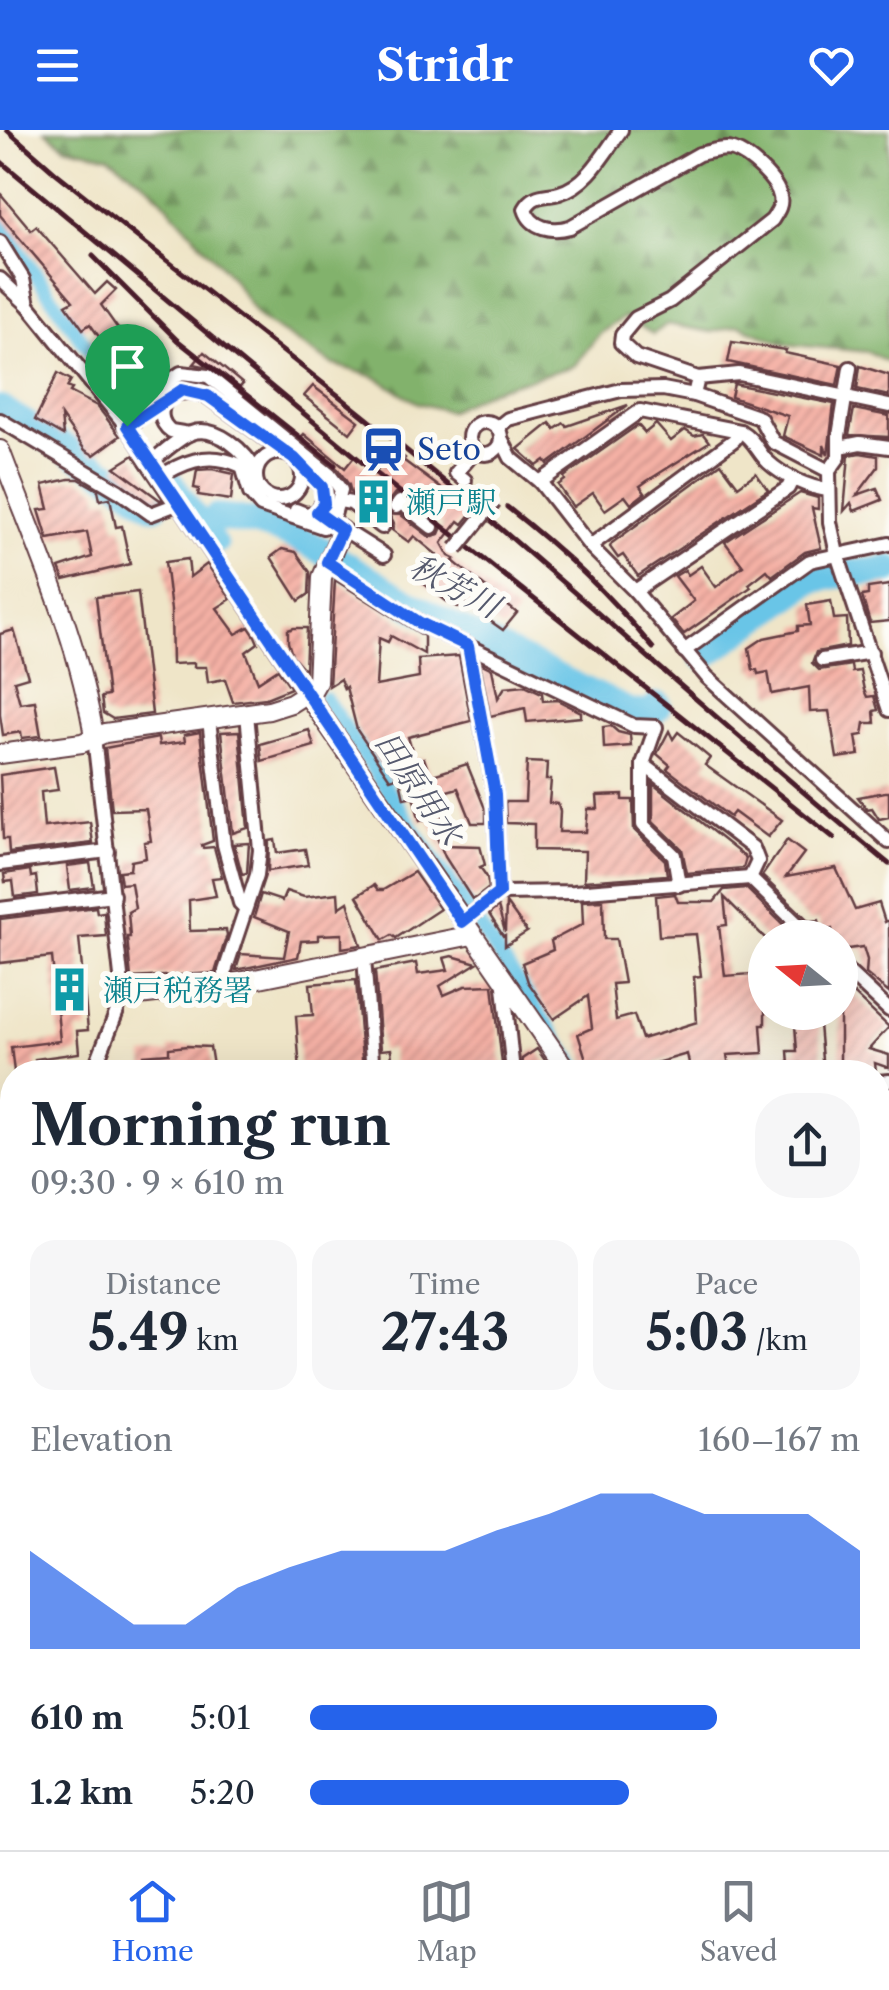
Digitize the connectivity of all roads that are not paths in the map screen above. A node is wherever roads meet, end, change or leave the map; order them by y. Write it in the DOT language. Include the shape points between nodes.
graph roads {
  1 [pos="621,130"];
  2 [pos="0,242"];
  3 [pos="0,279"];
  4 [pos="28,305"];
  5 [pos="850,368"];
  6 [pos="698,378"];
  7 [pos="694,394"];
  8 [pos="168,396"];
  9 [pos="846,398"];
  10 [pos="135,405"];
  11 [pos="889,406"];
  12 [pos="0,420"];
  13 [pos="127,426"];
  14 [pos="740,431"];
  15 [pos="189,434"];
  16 [pos="500,434"];
  17 [pos="889,447"];
  18 [pos="840,448"];
  19 [pos="0,450"];
  20 [pos="475,451"];
  21 [pos="287,454"];
  22 [pos="490,454"];
  23 [pos="511,458"];
  24 [pos="151,462"];
  25 [pos="299,464"];
  26 [pos="829,471"];
  27 [pos="166,473"];
  28 [pos="256,473"];
  29 [pos="793,478"];
  30 [pos="465,480"];
  31 [pos="540,482"];
  32 [pos="829,490"];
  33 [pos="276,500"];
  34 [pos="340,501"];
  35 [pos="494,502"];
  36 [pos="177,504"];
  37 [pos="396,508"];
  38 [pos="317,512"];
  39 [pos="384,524"];
  40 [pos="432,528"];
  41 [pos="333,529"];
  42 [pos="889,544"];
  43 [pos="590,546"];
  44 [pos="456,549"];
  45 [pos="384,556"];
  46 [pos="839,558"];
  47 [pos="327,562"];
  48 [pos="635,591"];
  49 [pos="468,646"];
  50 [pos="684,651"];
  51 [pos="870,652"];
  52 [pos="822,660"];
  53 [pos="306,693"];
  54 [pos="889,710"];
  55 [pos="247,714"];
  56 [pos="210,720"];
  57 [pos="94,737"];
  58 [pos="0,754"];
  59 [pos="643,764"];
  60 [pos="889,842"];
  61 [pos="108,850"];
  62 [pos="0,864"];
  63 [pos="750,878"];
  64 [pos="678,885"];
  65 [pos="499,893"];
  66 [pos="113,896"];
  67 [pos="245,908"];
  68 [pos="0,909"];
  69 [pos="793,920"];
  70 [pos="467,928"];
  71 [pos="364,958"];
  72 [pos="503,977"];
  73 [pos="858,981"];
  74 [pos="225,985"];
  75 [pos="121,997"];
  76 [pos="889,1010"];
  77 [pos="97,1060"];
  78 [pos="372,1060"];
  79 [pos="511,1060"];
  80 [pos="560,1060"];
  1 -- 6 [label="street" via="588,174 560,193 529,202 528,218 542,228 570,227 716,150 733,150 750,161 780,195 772,220 622,335 621,343 636,356"];
  2 -- 4 [label="street" via="23,279"];
  3 -- 4 [label="street"];
  4 -- 13 [label="street"];
  5 -- 9 [label="street"];
  6 -- 7 [label="street"];
  6 -- 9 [label="street" via="739,374"];
  7 -- 16 [label="street" via="621,390 508,419"];
  7 -- 26 [label="street" via="760,418 773,442"];
  8 -- 13 [label="street"];
  8 -- 15 [label="street" via="162,422 171,432"];
  8 -- 21 [label="street" via="182,390 208,396"];
  9 -- 11 [label="street"];
  9 -- 18 [label="street"];
  10 -- 34 [label="street" via="181,373 208,376 330,474"];
  12 -- 36 [label="street" via="151,514"];
  13 -- 24 [label="street"];
  14 -- 29 [label="street"];
  14 -- 31 [label="street" via="640,411"];
  14 -- 43 [label="street"];
  15 -- 24 [label="street"];
  15 -- 28 [label="street" via="226,439"];
  16 -- 20 [label="street" via="484,422 474,426 469,441"];
  16 -- 22 [label="street"];
  16 -- 23 [label="street"];
  17 -- 18 [label="street"];
  18 -- 26 [label="street"];
  19 -- 57 [label="street" via="68,634"];
  20 -- 22 [label="street"];
  20 -- 30 [label="street" via="456,473"];
  21 -- 25 [label="street"];
  21 -- 28 [label="street" via="267,456"];
  22 -- 23 [label="street"];
  23 -- 31 [label="street"];
  24 -- 36 [label="street"];
  25 -- 33 [label="street" via="300,486"];
  25 -- 38 [label="street" via="325,492"];
  26 -- 32 [label="street"];
  27 -- 41 [label="street" via="192,458 232,462 242,466 260,506"];
  28 -- 33 [label="street" via="263,493"];
  29 -- 32 [label="street"];
  29 -- 48 [label="street" via="788,488"];
  31 -- 43 [label="street"];
  32 -- 46 [label="street"];
  33 -- 38 [label="street" via="300,513"];
  34 -- 39 [label="street"];
  34 -- 41 [label="street"];
  35 -- 44 [label="street, bridge"];
  36 -- 53 [label="street"];
  37 -- 40 [label="street" via="400,502"];
  38 -- 41 [label="street"];
  41 -- 45 [label="street"];
  41 -- 47 [label="street"];
  42 -- 46 [label="street"];
  43 -- 48 [label="street"];
  46 -- 50 [label="street" via="810,561"];
  46 -- 51 [label="street"];
  47 -- 49 [label="street"];
  47 -- 53 [label="street" via="320,672"];
  48 -- 50 [label="street"];
  49 -- 59 [label="street" via="634,726 656,728"];
  49 -- 65 [label="street" via="495,794"];
  50 -- 60 [label="street"];
  51 -- 52 [label="street"];
  51 -- 54 [label="street"];
  53 -- 55 [label="street"];
  53 -- 70 [label="street"];
  55 -- 56 [label="street"];
  55 -- 67 [label="street" via="260,850"];
  56 -- 57 [label="street"];
  56 -- 67 [label="street" via="224,845"];
  57 -- 58 [label="street"];
  57 -- 61 [label="street"];
  59 -- 63 [label="street" via="753,848 758,861"];
  59 -- 64 [label="street" via="644,825 674,855"];
  61 -- 62 [label="street"];
  61 -- 66 [label="street"];
  63 -- 64 [label="street"];
  63 -- 69 [label="street"];
  64 -- 65 [label="street"];
  65 -- 70 [label="street"];
  66 -- 68 [label="street"];
  66 -- 75 [label="street"];
  67 -- 74 [label="street"];
  70 -- 71 [label="street"];
  70 -- 72 [label="street"];
  71 -- 74 [label="street"];
  71 -- 78 [label="street"];
  72 -- 79 [label="street"];
  72 -- 80 [label="street"];
  73 -- 76 [label="street"];
  74 -- 75 [label="street"];
  75 -- 77 [label="street"];
}
